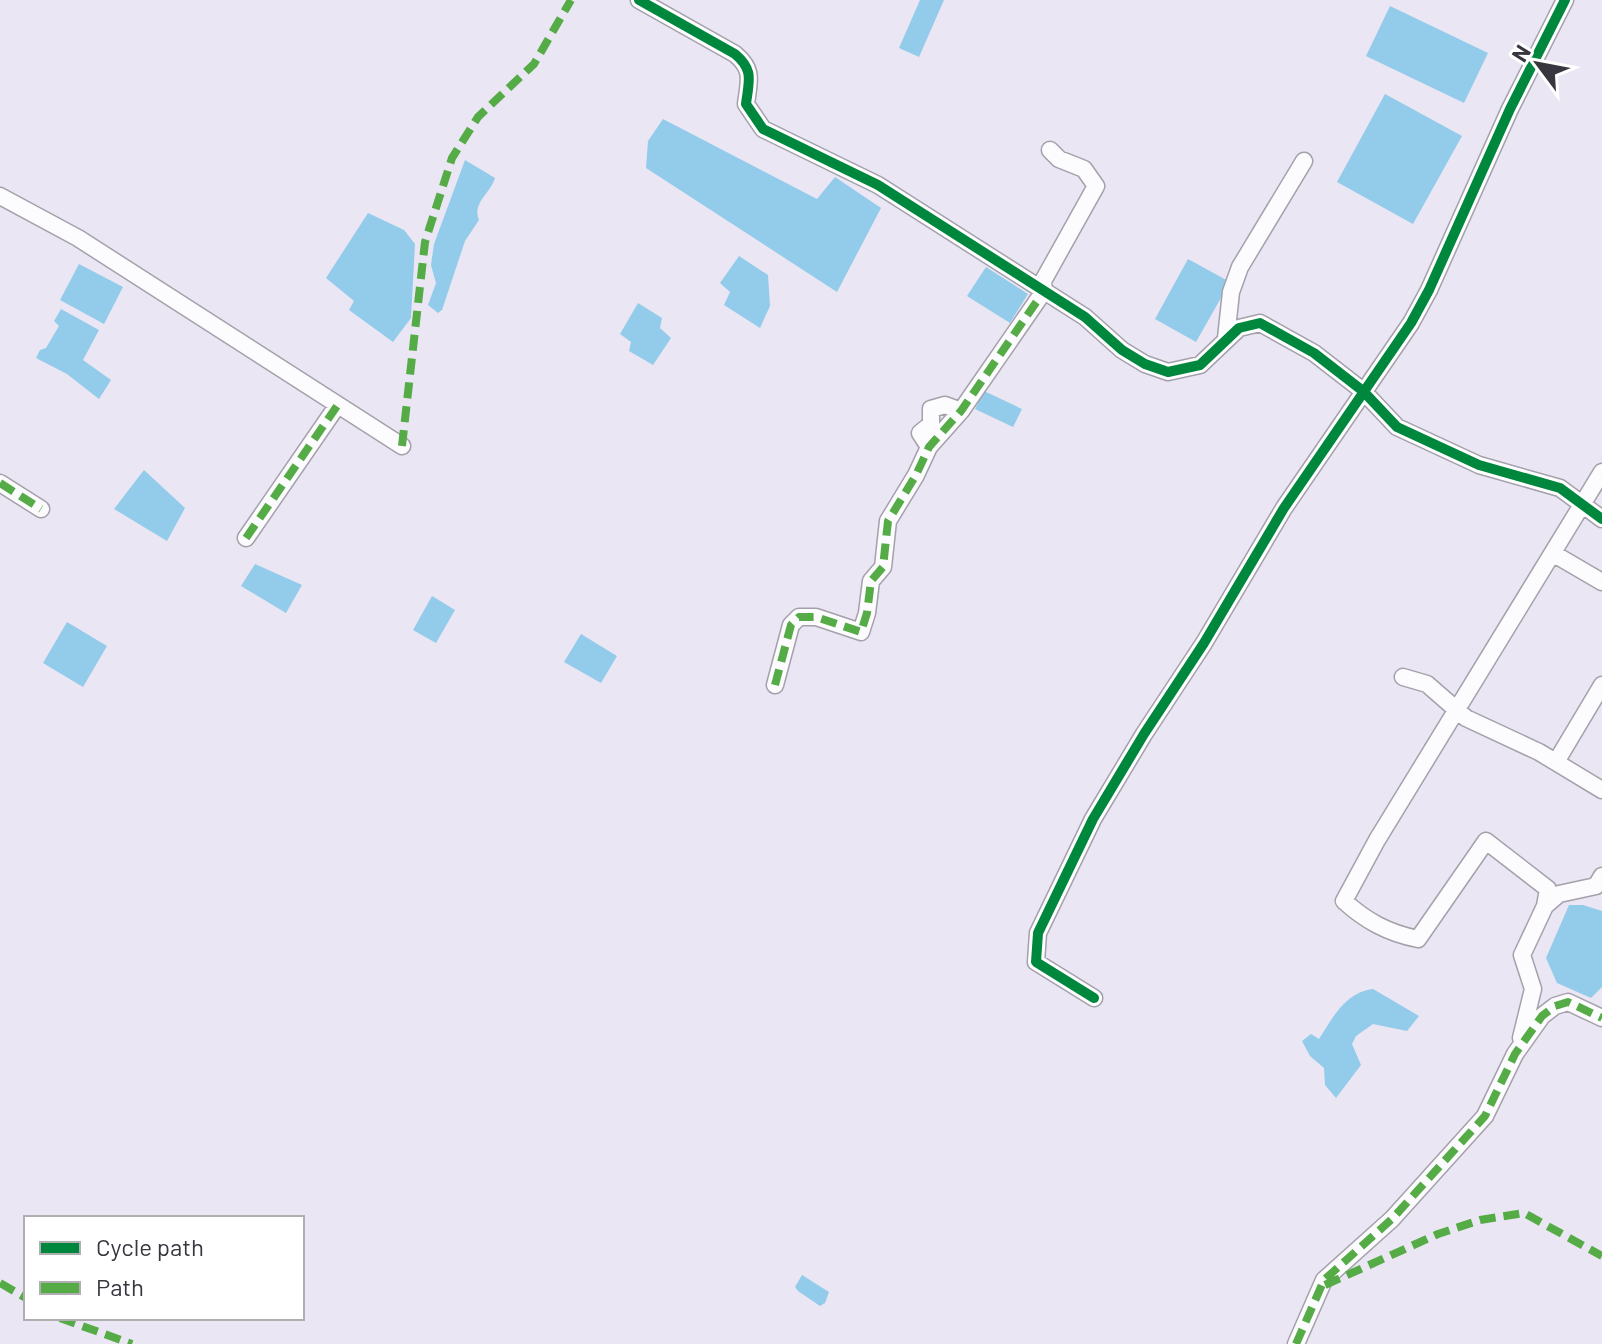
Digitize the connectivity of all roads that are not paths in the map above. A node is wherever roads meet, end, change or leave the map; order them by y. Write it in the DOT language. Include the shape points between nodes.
graph roads {
  1 [pos="639,0"];
  2 [pos="1565,0"];
  3 [pos="1050,150"];
  4 [pos="1304,161"];
  5 [pos="0,196"];
  6 [pos="1044,291"];
  7 [pos="1226,338"];
  8 [pos="1363,391"];
  9 [pos="337,406"];
  10 [pos="961,411"];
  11 [pos="402,446"];
  12 [pos="929,447"];
  13 [pos="1602,472"];
  14 [pos="0,483"];
  15 [pos="1584,505"];
  16 [pos="41,509"];
  17 [pos="1602,519"];
  18 [pos="246,538"];
  19 [pos="1554,554"];
  20 [pos="1602,582"];
  21 [pos="1403,677"];
  22 [pos="775,685"];
  23 [pos="1602,685"];
  24 [pos="1458,711"];
  25 [pos="1556,762"];
  26 [pos="1602,790"];
  27 [pos="1602,876"];
  28 [pos="1545,906"];
  29 [pos="1094,998"];
  30 [pos="1602,1018"];
  31 [pos="1515,1054"];
  32 [pos="1296,1344"];
  1 -- 6 [label="street" via="745,62 750,74 746,104 763,129 878,185"];
  2 -- 8 [label="street" via="1429,290"];
  3 -- 6 [label="street" via="1084,169 1096,186 1043,281"];
  4 -- 7 [label="street" via="1240,267"];
  5 -- 9 [label="street" via="78,238"];
  6 -- 7 [label="street" via="1122,350 1168,372 1200,365"];
  6 -- 10 [label="street"];
  7 -- 8 [label="street" via="1260,323 1314,353"];
  8 -- 15 [label="street" via="1397,427 1479,465 1560,488"];
  8 -- 29 [label="street" via="1136,746 1093,819 1038,933 1036,962"];
  9 -- 11 [label="street"];
  9 -- 18 [label="street"];
  10 -- 12 [label="street"];
  10 -- 12 [label="street" via="945,405 931,409 931,424 920,433"];
  12 -- 22 [label="street" via="888,521 883,567 871,581 861,632 799,617 791,625"];
  13 -- 15 [label="street"];
  14 -- 16 [label="street"];
  15 -- 17 [label="street"];
  15 -- 19 [label="street"];
  19 -- 20 [label="street"];
  19 -- 24 [label="street"];
  21 -- 24 [label="street" via="1427,684"];
  23 -- 25 [label="street"];
  24 -- 25 [label="street"];
  24 -- 28 [label="street" via="1344,901 1362,918 1418,939 1486,841 1548,889"];
  25 -- 26 [label="street"];
  27 -- 28 [label="street" via="1596,886 1559,894"];
  28 -- 31 [label="street" via="1522,955 1533,989"];
  30 -- 31 [label="street" via="1568,1002 1555,1006"];
  31 -- 32 [label="street" via="1485,1116 1392,1219 1324,1280"];
}
